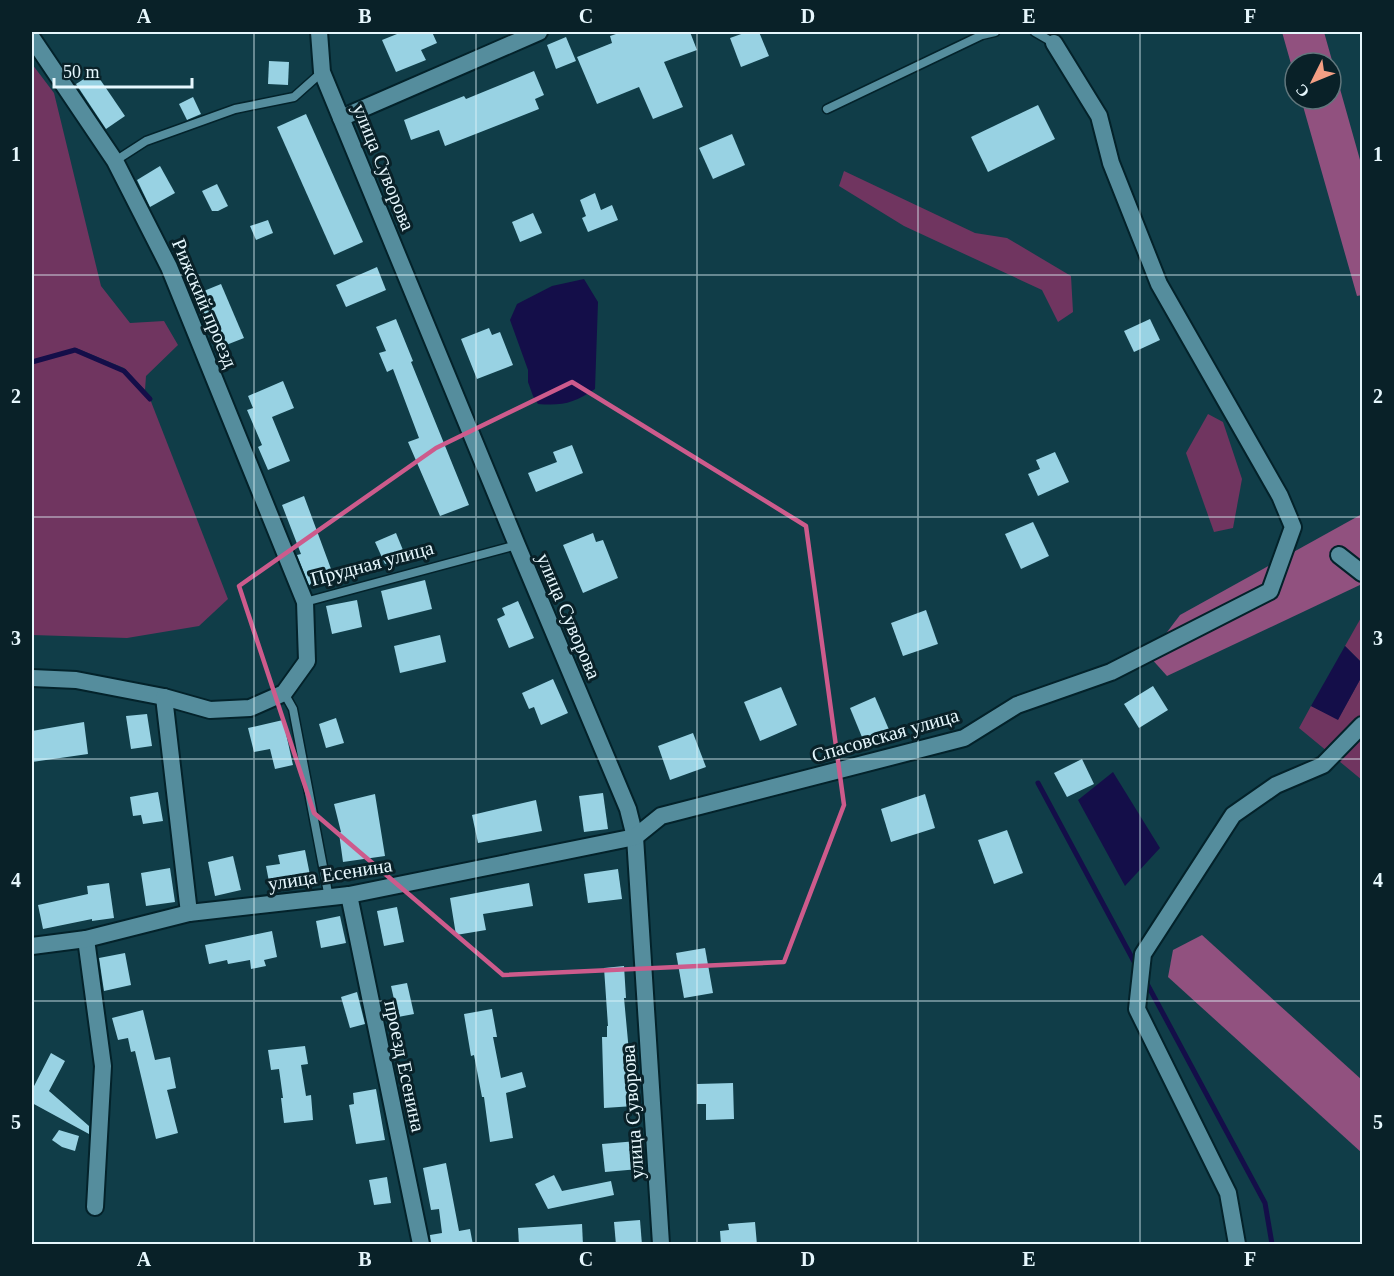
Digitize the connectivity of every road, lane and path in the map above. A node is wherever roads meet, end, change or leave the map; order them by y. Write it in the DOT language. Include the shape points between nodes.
graph roads {
  1 [pos="320,32"];
  2 [pos="539,32"];
  3 [pos="995,32"];
  4 [pos="1035,32"];
  5 [pos="32,38"];
  6 [pos="1054,43"];
  7 [pos="322,72"];
  8 [pos="827,109"];
  9 [pos="341,118"];
  10 [pos="115,161"];
  11 [pos="517,545"];
  12 [pos="1339,555"];
  13 [pos="1362,573"];
  14 [pos="305,602"];
  15 [pos="32,678"];
  16 [pos="284,693"];
  17 [pos="164,697"];
  18 [pos="1362,725"];
  19 [pos="635,837"];
  20 [pos="349,895"];
  21 [pos="329,898"];
  22 [pos="189,913"];
  23 [pos="86,939"];
  24 [pos="32,946"];
  25 [pos="95,1207"];
  26 [pos="421,1245"];
  27 [pos="662,1245"];
  28 [pos="1237,1245"];
  1 -- 7 [label="street, улица Суворова"];
  2 -- 9 [label="street"];
  3 -- 8 [label="lane"];
  4 -- 6 [label="lane"];
  5 -- 10 [label="street, Рижский проезд"];
  6 -- 19 [label="street, Спасовская улица" via="1099,116 1111,163 1159,284 1280,496 1293,527 1270,591 1111,672 1017,705 964,738 661,816"];
  7 -- 9 [label="street, улица Суворова"];
  7 -- 10 [label="lane" via="294,96 235,109 157,137"];
  9 -- 11 [label="street, улица Суворова"];
  10 -- 14 [label="street, Рижский проезд" via="169,267"];
  11 -- 14 [label="lane, Прудная улица"];
  11 -- 19 [label="street, улица Суворова" via="628,809"];
  12 -- 13 [label="street"];
  14 -- 16 [label="street, Прудная улица" via="307,661"];
  15 -- 17 [label="street" via="76,680"];
  16 -- 17 [label="street" via="250,708 210,710"];
  16 -- 21 [label="lane" via="293,709"];
  17 -- 22 [label="street"];
  18 -- 28 [label="street" via="1323,765 1276,784 1233,815 1143,954 1137,1009 1228,1193"];
  19 -- 20 [label="street, улица Есенина"];
  19 -- 27 [label="street, улица Суворова"];
  20 -- 21 [label="street, улица Есенина"];
  20 -- 26 [label="street, проезд Есенина"];
  21 -- 22 [label="street, улица Есенина"];
  22 -- 23 [label="street, улица Есенина"];
  23 -- 24 [label="street, улица Есенина"];
  23 -- 25 [label="street" via="103,1066"];
}
